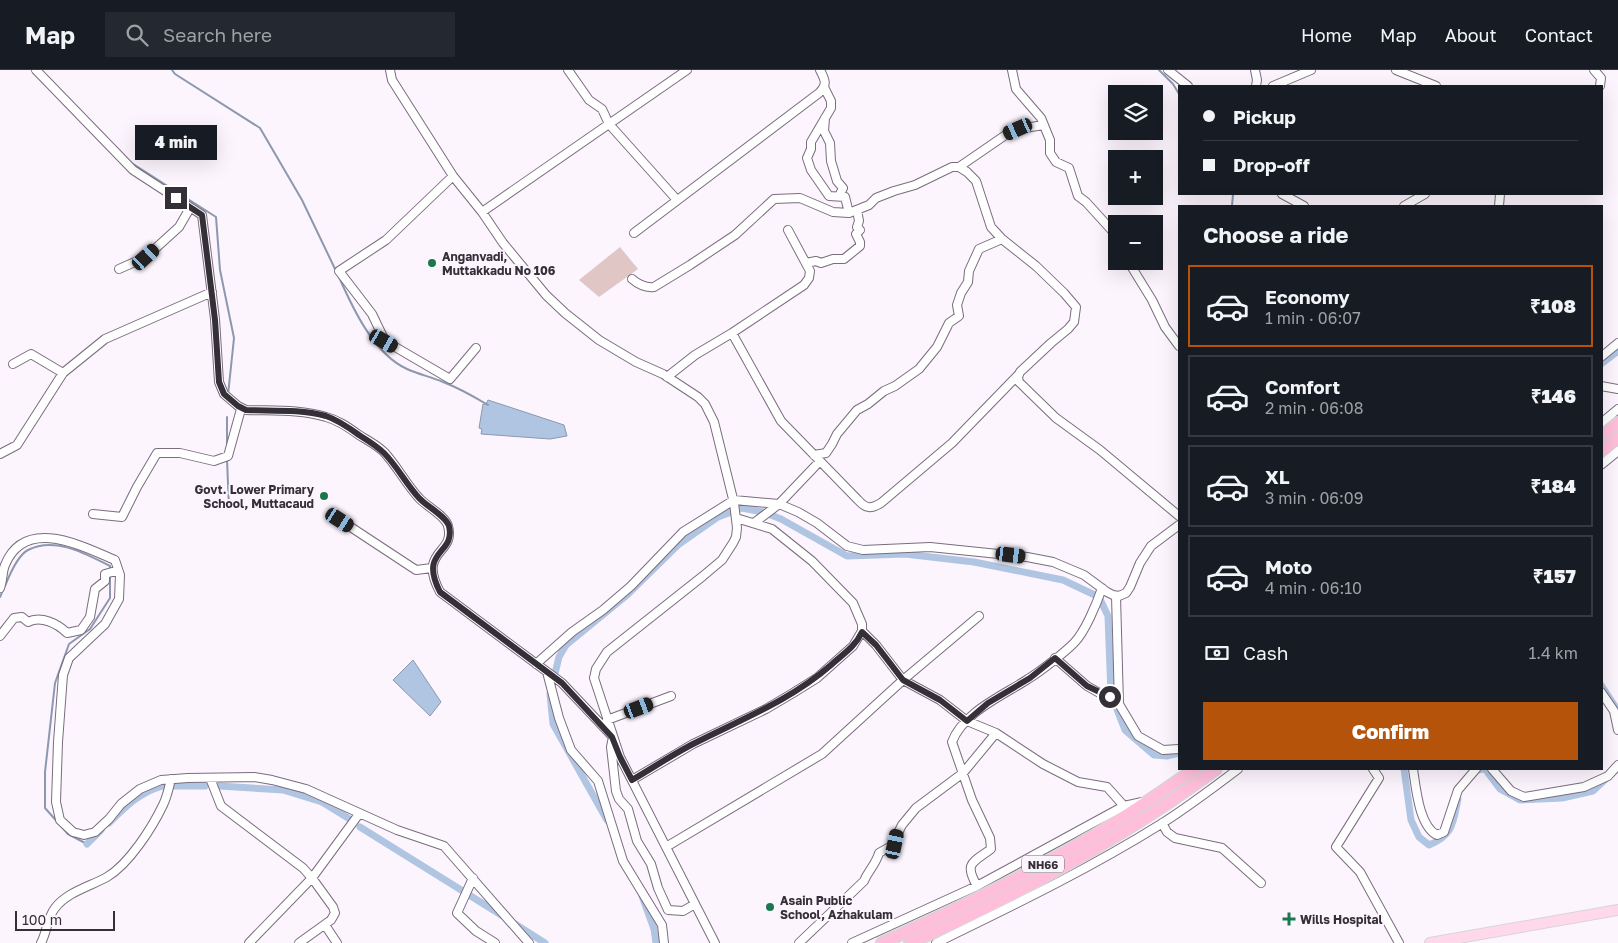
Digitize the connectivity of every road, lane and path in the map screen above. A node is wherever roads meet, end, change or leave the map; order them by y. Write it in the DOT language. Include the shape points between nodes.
graph roads {
  1 [pos="36,70"];
  2 [pos="390,70"];
  3 [pos="568,70"];
  4 [pos="687,70"];
  5 [pos="820,70"];
  6 [pos="1012,70"];
  7 [pos="1168,70"];
  8 [pos="1254,70"];
  9 [pos="1311,70"];
  10 [pos="1396,70"];
  11 [pos="1594,70"];
  12 [pos="1187,85"];
  13 [pos="1256,85"];
  14 [pos="1275,85"];
  15 [pos="1434,85"];
  16 [pos="1600,85"];
  17 [pos="824,87"];
  18 [pos="825,116"];
  19 [pos="609,124"];
  20 [pos="1044,125"];
  21 [pos="958,167"];
  22 [pos="453,176"];
  23 [pos="1284,195"];
  24 [pos="1423,195"];
  25 [pos="839,196"];
  26 [pos="677,200"];
  27 [pos="1302,205"];
  28 [pos="1406,205"];
  29 [pos="190,208"];
  30 [pos="853,211"];
  31 [pos="482,212"];
  32 [pos="1108,227"];
  33 [pos="788,230"];
  34 [pos="634,232"];
  35 [pos="1002,238"];
  36 [pos="806,263"];
  37 [pos="119,269"];
  38 [pos="1134,270"];
  39 [pos="632,279"];
  40 [pos="212,292"];
  41 [pos="732,333"];
  42 [pos="1618,343"];
  43 [pos="1178,345"];
  44 [pos="476,348"];
  45 [pos="1603,355"];
  46 [pos="13,364"];
  47 [pos="1020,372"];
  48 [pos="63,373"];
  49 [pos="667,377"];
  50 [pos="1603,386"];
  51 [pos="1618,390"];
  52 [pos="241,409"];
  53 [pos="1618,409"];
  54 [pos="1603,421"];
  55 [pos="1618,422"];
  56 [pos="1603,434"];
  57 [pos="1618,438"];
  58 [pos="1603,450"];
  59 [pos="1618,451"];
  60 [pos="0,454"];
  61 [pos="814,455"];
  62 [pos="820,461"];
  63 [pos="1603,463"];
  64 [pos="734,501"];
  65 [pos="779,504"];
  66 [pos="92,514"];
  67 [pos="1178,515"];
  68 [pos="736,518"];
  69 [pos="340,520"];
  70 [pos="754,523"];
  71 [pos="1178,526"];
  72 [pos="432,568"];
  73 [pos="113,572"];
  74 [pos="0,588"];
  75 [pos="1102,588"];
  76 [pos="1116,596"];
  77 [pos="979,616"];
  78 [pos="862,632"];
  79 [pos="0,636"];
  80 [pos="1055,658"];
  81 [pos="536,664"];
  82 [pos="547,672"];
  83 [pos="903,680"];
  84 [pos="1603,695"];
  85 [pos="671,696"];
  86 [pos="1119,704"];
  87 [pos="607,720"];
  88 [pos="967,721"];
  89 [pos="1618,730"];
  90 [pos="996,733"];
  91 [pos="612,737"];
  92 [pos="1178,749"];
  93 [pos="1618,765"];
  94 [pos="1193,770"];
  95 [pos="1215,770"];
  96 [pos="1237,770"];
  97 [pos="1374,770"];
  98 [pos="1413,770"];
  99 [pos="1475,770"];
  100 [pos="1493,770"];
  101 [pos="963,773"];
  102 [pos="210,778"];
  103 [pos="172,779"];
  104 [pos="632,780"];
  105 [pos="1150,800"];
  106 [pos="1124,806"];
  107 [pos="359,814"];
  108 [pos="1162,824"];
  109 [pos="666,847"];
  110 [pos="312,878"];
  111 [pos="472,878"];
  112 [pos="1261,883"];
  113 [pos="977,886"];
  114 [pos="695,904"];
  115 [pos="1618,910"];
  116 [pos="325,925"];
  117 [pos="41,943"];
  118 [pos="249,943"];
  119 [pos="299,943"];
  120 [pos="337,943"];
  121 [pos="495,943"];
  122 [pos="529,943"];
  123 [pos="664,943"];
  124 [pos="715,943"];
  125 [pos="799,943"];
  126 [pos="852,943"];
  127 [pos="882,943"];
  128 [pos="910,943"];
  129 [pos="936,943"];
  130 [pos="1399,943"];
  131 [pos="1430,943"];
  1 -- 29 [label="street" via="133,170"];
  2 -- 22 [label="street" via="392,80"];
  3 -- 19 [label="street" via="589,100 602,109"];
  4 -- 19 [label="street"];
  5 -- 17 [label="street"];
  6 -- 20 [label="street" via="1016,88"];
  7 -- 12 [label="street"];
  8 -- 13 [label="street"];
  9 -- 14 [label="street"];
  10 -- 15 [label="street"];
  11 -- 16 [label="street" via="1601,78"];
  17 -- 18 [label="street" via="831,102"];
  17 -- 26 [label="street"];
  18 -- 25 [label="street" via="824,131 830,143 831,162 837,182 843,188"];
  18 -- 25 [label="street" via="811,142 807,158 811,170 829,196"];
  19 -- 26 [label="street"];
  19 -- 31 [label="street"];
  20 -- 21 [label="street" via="1007,134"];
  20 -- 32 [label="street" via="1050,140 1050,153 1056,162 1069,168 1078,196"];
  21 -- 30 [label="street" via="876,198 869,205"];
  21 -- 35 [label="street" via="976,181 991,227"];
  22 -- 31 [label="street"];
  22 -- 44 [label="street" via="386,240 339,271 372,314 384,341 450,379"];
  23 -- 27 [label="street"];
  24 -- 28 [label="street"];
  25 -- 30 [label="street" via="845,197"];
  26 -- 34 [label="street"];
  29 -- 37 [label="street" via="179,227 146,257"];
  29 -- 40 [label="street" via="202,215"];
  30 -- 36 [label="street" via="859,221 857,227 860,230 856,234 860,246 844,259"];
  30 -- 39 [label="street" via="833,212 800,198 774,199 735,235 654,287 638,284"];
  31 -- 49 [label="street" via="535,283 565,313 599,340"];
  33 -- 36 [label="street"];
  35 -- 47 [label="street" via="1036,266 1076,307 1074,322 1068,329"];
  35 -- 61 [label="street" via="979,249 957,305 959,316 949,323 937,348 920,369 856,410 826,453"];
  36 -- 41 [label="street" via="810,271 804,286"];
  38 -- 43 [label="street"];
  40 -- 48 [label="street" via="105,339"];
  40 -- 52 [label="street" via="219,382 224,394"];
  41 -- 49 [label="street" via="695,355"];
  41 -- 61 [label="street" via="781,421"];
  42 -- 45 [label="street"];
  46 -- 48 [label="street" via="31,354"];
  47 -- 62 [label="street" via="952,443 882,503 873,507 863,506"];
  47 -- 67 [label="street" via="1019,382 1042,405"];
  48 -- 60 [label="street" via="17,445"];
  49 -- 64 [label="street" via="705,404 714,422"];
  50 -- 51 [label="street"];
  52 -- 66 [label="street" via="228,456 214,461 180,453 157,453 122,517"];
  52 -- 72 [label="street" via="312,413 327,417 342,423 383,452 420,500 447,522 450,534"];
  53 -- 54 [label="street"];
  55 -- 56 [label="highway"];
  57 -- 58 [label="highway"];
  59 -- 63 [label="street"];
  61 -- 62 [label="street"];
  62 -- 65 [label="street"];
  64 -- 65 [label="street"];
  64 -- 68 [label="street"];
  64 -- 81 [label="street" via="684,532 626,591"];
  65 -- 70 [label="street"];
  65 -- 75 [label="street" via="817,523 854,549 930,547 1027,557 1053,562 1084,575"];
  68 -- 70 [label="street"];
  68 -- 87 [label="street" via="734,543 722,560 600,661 594,678"];
  69 -- 72 [label="street" via="416,570"];
  70 -- 78 [label="street" via="772,528 812,561 852,603 862,624"];
  71 -- 76 [label="street" via="1151,546 1126,593"];
  72 -- 81 [label="street" via="440,592"];
  73 -- 74 [label="street" via="115,560 63,539 37,538 26,542 11,555 5,564"];
  73 -- 79 [label="street" via="105,574 106,581 95,590 90,618 81,630 67,633 45,620 28,622 14,618"];
  73 -- 103 [label="street" via="120,599 105,624 69,658 63,675 56,802 60,820 73,832 84,835 95,832 140,789"];
  75 -- 76 [label="street"];
  75 -- 80 [label="street" via="1075,642"];
  76 -- 86 [label="street"];
  77 -- 83 [label="street"];
  78 -- 83 [label="street"];
  78 -- 104 [label="street" via="853,646 817,678"];
  80 -- 86 [label="street" via="1087,686"];
  80 -- 88 [label="street"];
  81 -- 82 [label="street"];
  82 -- 91 [label="street" via="562,683"];
  82 -- 123 [label="street" via="571,750 598,781 623,861 662,925"];
  83 -- 88 [label="street" via="940,700"];
  83 -- 109 [label="street" via="822,754"];
  84 -- 89 [label="street" via="1614,711"];
  85 -- 87 [label="street"];
  86 -- 92 [label="street" via="1138,736 1163,750"];
  87 -- 91 [label="street"];
  88 -- 90 [label="street"];
  88 -- 101 [label="street" via="955,733 952,742"];
  90 -- 101 [label="street"];
  90 -- 106 [label="street" via="1043,764 1078,782 1107,787"];
  91 -- 104 [label="street"];
  91 -- 114 [label="street" via="616,791 628,810 637,841 651,864 668,910 683,911"];
  93 -- 100 [label="street" via="1608,776 1584,787 1524,797 1511,791"];
  94 -- 105 [label="highway, NH66"];
  95 -- 128 [label="highway, NH66" via="1093,850"];
  96 -- 108 [label="street"];
  97 -- 130 [label="street" via="1379,778 1336,847 1360,872"];
  98 -- 99 [label="street" via="1422,815 1432,832 1438,835 1444,832 1458,790"];
  101 -- 113 [label="street" via="991,844 991,849 970,866 969,872"];
  101 -- 125 [label="street" via="916,808 898,833 895,844 878,853 864,881"];
  102 -- 103 [label="street"];
  102 -- 107 [label="street" via="272,780 306,789"];
  102 -- 110 [label="street" via="221,806"];
  103 -- 117 [label="street" via="163,805 132,855 122,867 56,906"];
  104 -- 109 [label="street"];
  105 -- 106 [label="street"];
  105 -- 127 [label="highway, NH66" via="1088,840 1010,882"];
  106 -- 113 [label="street"];
  107 -- 110 [label="street"];
  107 -- 111 [label="street" via="444,846"];
  108 -- 112 [label="street" via="1175,838 1222,848"];
  108 -- 129 [label="street" via="1020,902"];
  109 -- 114 [label="street"];
  110 -- 116 [label="street" via="335,912"];
  110 -- 118 [label="street"];
  111 -- 121 [label="street" via="457,912 476,931"];
  111 -- 122 [label="street"];
  113 -- 126 [label="street"];
  114 -- 124 [label="street"];
  115 -- 131 [label="main road"];
  116 -- 119 [label="street"];
  116 -- 120 [label="street"];
}
